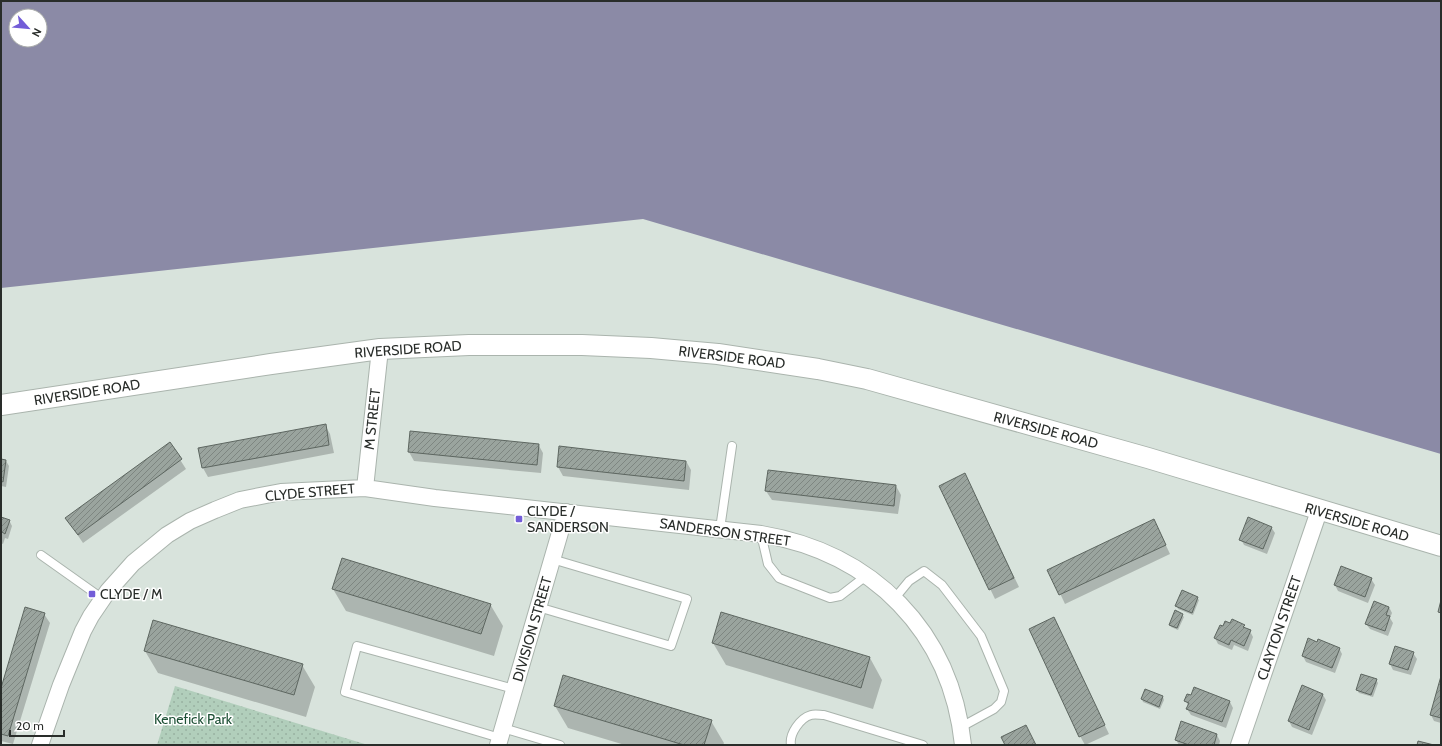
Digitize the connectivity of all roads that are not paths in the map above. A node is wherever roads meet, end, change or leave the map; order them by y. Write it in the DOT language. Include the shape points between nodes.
graph roads {
  1 [pos="380,349"];
  2 [pos="1,405"];
  3 [pos="732,446"];
  4 [pos="365,488"];
  5 [pos="1319,511"];
  6 [pos="566,512"];
  7 [pos="720,529"];
  8 [pos="761,534"];
  9 [pos="1441,546"];
  10 [pos="41,555"];
  11 [pos="552,559"];
  12 [pos="866,576"];
  13 [pos="895,598"];
  14 [pos="103,599"];
  15 [pos="538,607"];
  16 [pos="514,689"];
  17 [pos="961,727"];
  18 [pos="500,737"];
  19 [pos="542,743"];
  20 [pos="40,745"];
  21 [pos="560,745"];
  22 [pos="791,745"];
  23 [pos="923,745"];
  24 [pos="964,745"];
  25 [pos="1239,745"];
  1 -- 2 [label="street, RIVERSIDE ROAD"];
  1 -- 4 [label="street, M STREET"];
  1 -- 5 [label="street, RIVERSIDE ROAD" via="514,344 643,347 718,354 818,369 867,379 1148,458"];
  3 -- 7 [label="lane"];
  4 -- 6 [label="street, CLYDE STREET"];
  4 -- 14 [label="street, CLYDE STREET" via="281,492 240,500 215,510 178,528 150,548 118,579"];
  5 -- 9 [label="street, RIVERSIDE ROAD"];
  5 -- 25 [label="street, CLAYTON STREET"];
  6 -- 7 [label="street, SANDERSON STREET"];
  6 -- 11 [label="street, DIVISION STREET"];
  7 -- 8 [label="street, SANDERSON STREET"];
  8 -- 12 [label="street, SANDERSON STREET" via="809,546"];
  8 -- 12 [label="lane" via="768,564 779,578 830,598 840,596"];
  10 -- 14 [label="lane"];
  11 -- 15 [label="street, DIVISION STREET"];
  11 -- 15 [label="lane" via="687,599 671,646"];
  12 -- 13 [label="street, SANDERSON STREET"];
  13 -- 17 [label="street, SANDERSON STREET" via="920,628 938,656 953,695"];
  13 -- 17 [label="lane" via="909,581 924,571 942,585 981,636 1004,691 1001,702 994,710"];
  14 -- 20 [label="street, CLYDE STREET" via="91,616 77,647"];
  15 -- 16 [label="street, DIVISION STREET"];
  16 -- 18 [label="street, DIVISION STREET"];
  16 -- 18 [label="lane" via="357,646 345,692"];
  17 -- 24 [label="street, SANDERSON STREET"];
  18 -- 19 [label="lane"];
  19 -- 21 [label="lane"];
  22 -- 23 [label="lane" via="795,729 801,720 812,714 824,715"];
}
